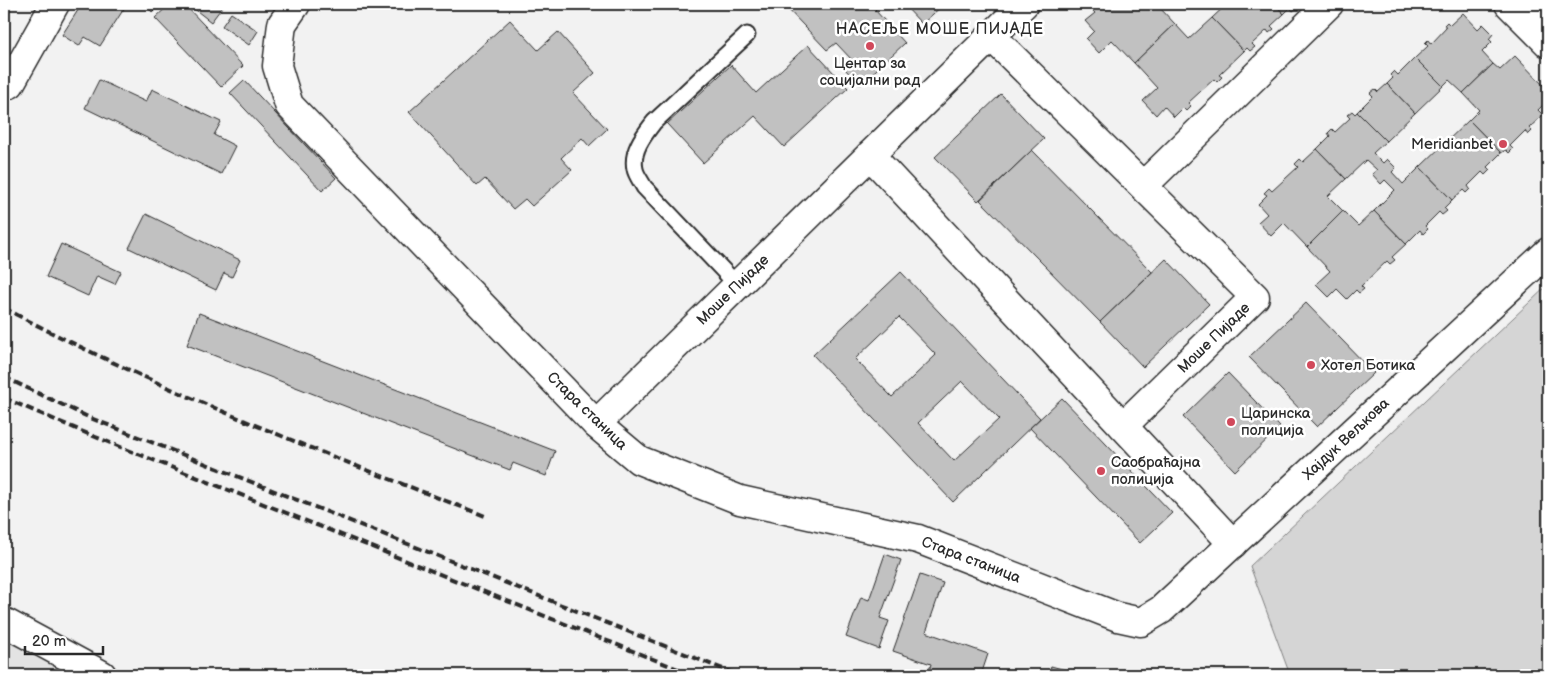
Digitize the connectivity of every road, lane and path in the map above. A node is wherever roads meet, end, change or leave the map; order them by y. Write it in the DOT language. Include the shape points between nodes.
graph roads {
  1 [pos="55,4"];
  2 [pos="1024,4"];
  3 [pos="1329,4"];
  4 [pos="1509,4"];
  5 [pos="1543,4"];
  6 [pos="1548,9"];
  7 [pos="289,14"];
  8 [pos="747,35"];
  9 [pos="991,36"];
  10 [pos="1548,43"];
  11 [pos="4,81"];
  12 [pos="870,155"];
  13 [pos="1143,186"];
  14 [pos="1548,252"];
  15 [pos="738,286"];
  16 [pos="596,424"];
  17 [pos="1123,426"];
  18 [pos="1233,544"];
  19 [pos="4,622"];
  20 [pos="1141,622"];
  21 [pos="98,674"];
  1 -- 11 [label="street" via="10,84"];
  2 -- 9 [label="street, Моше Пијаде"];
  3 -- 13 [label="street"];
  4 -- 10 [label="street"];
  5 -- 6 [label="street"];
  7 -- 16 [label="street, Стара станица" via="277,66 289,106"];
  8 -- 15 [label="lane" via="654,122 636,151 635,168 644,187"];
  9 -- 12 [label="street, Моше Пијаде"];
  9 -- 13 [label="street, Моше Пијаде"];
  12 -- 15 [label="street, Моше Пијаде"];
  12 -- 17 [label="street"];
  13 -- 17 [label="street, Моше Пијаде" via="1255,297"];
  14 -- 18 [label="street, Хајдук Вељкова"];
  15 -- 16 [label="street, Моше Пијаде"];
  16 -- 20 [label="street, Стара станица" via="639,460 740,500 918,539 1118,618"];
  17 -- 18 [label="street"];
  18 -- 20 [label="street, Хајдук Вељкова" via="1161,610"];
  19 -- 21 [label="street"];
}
